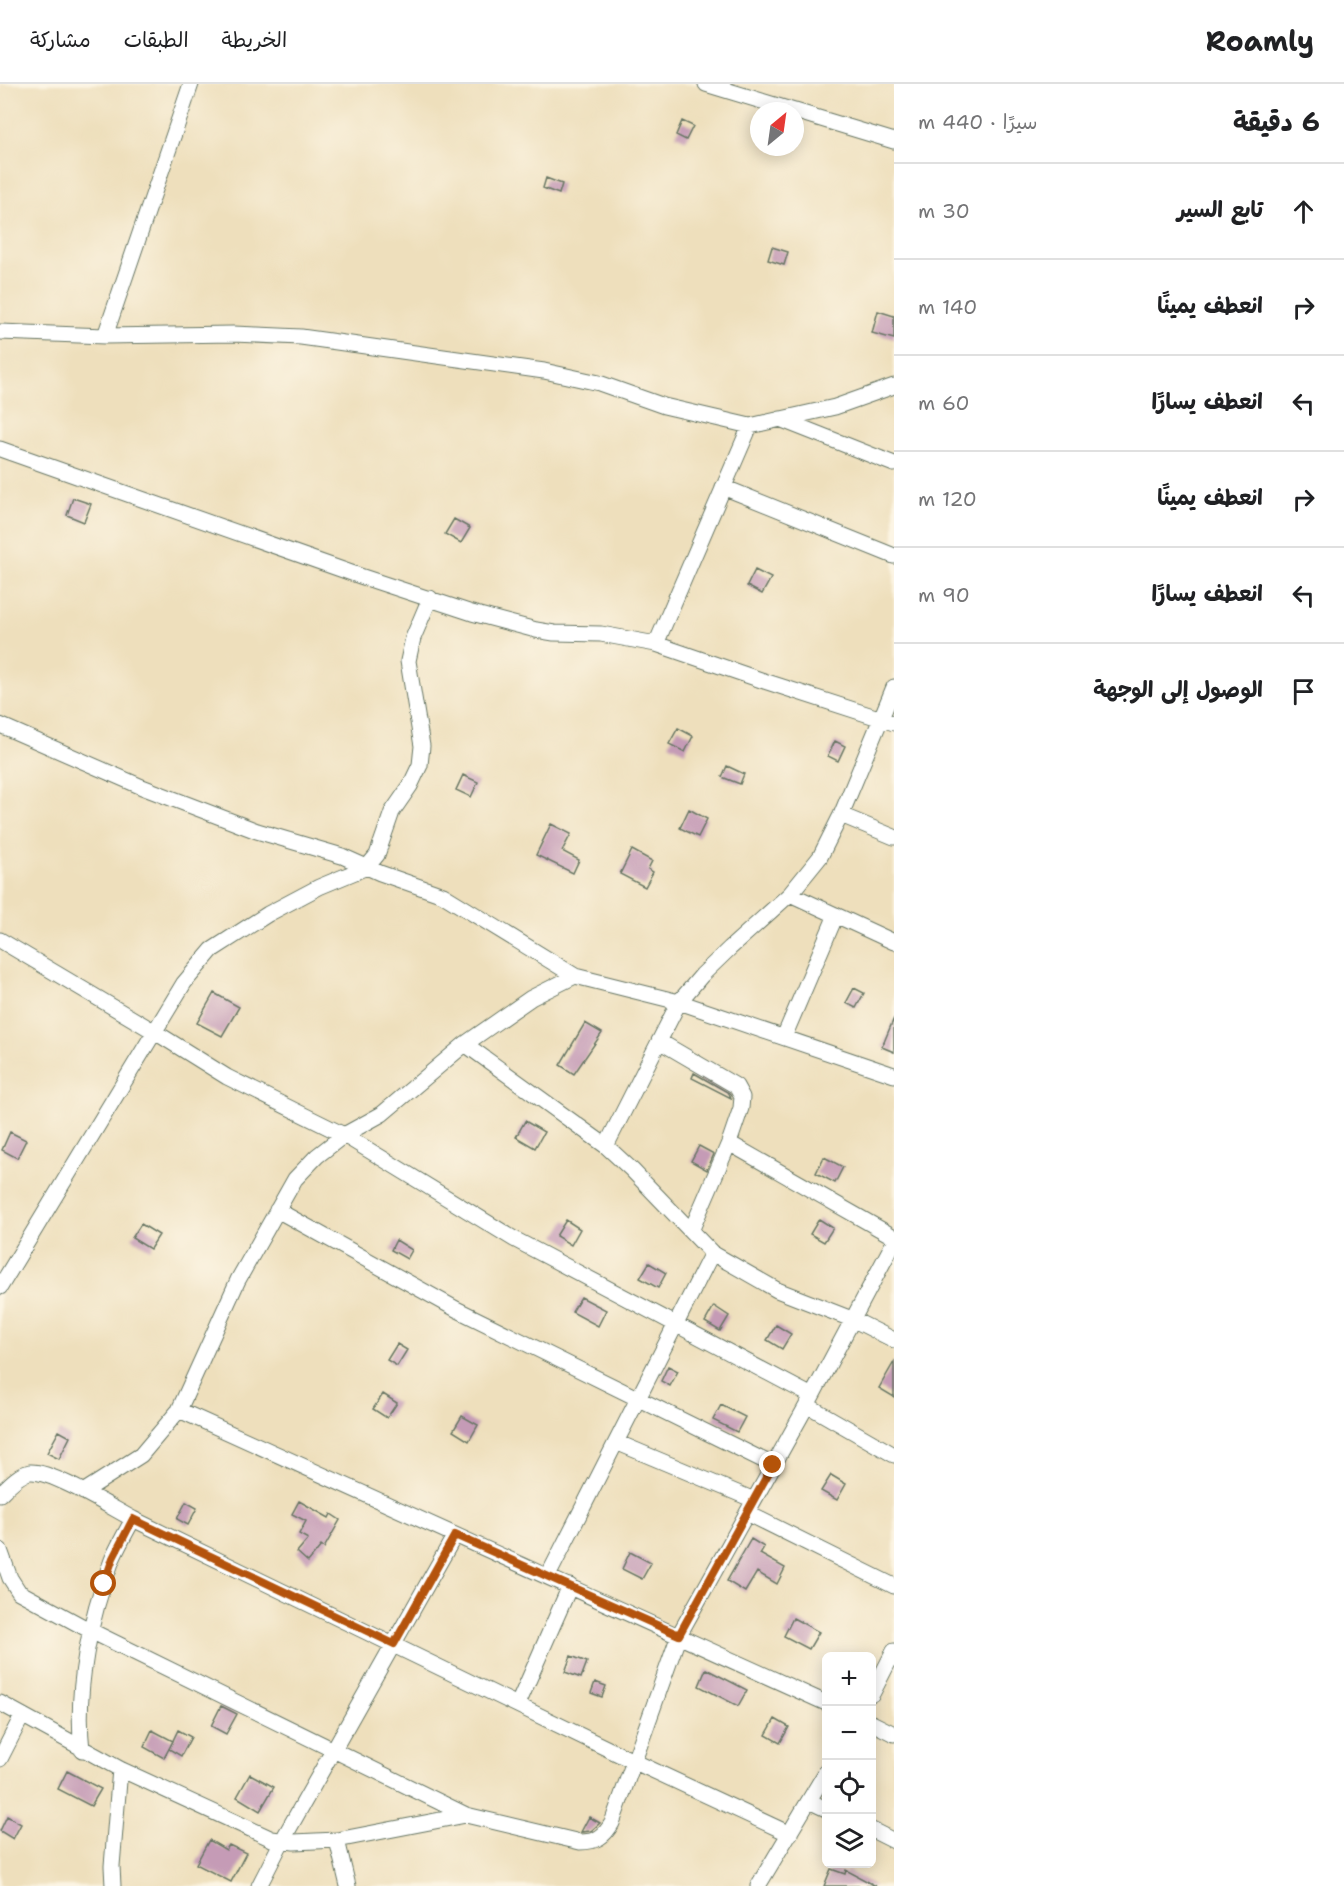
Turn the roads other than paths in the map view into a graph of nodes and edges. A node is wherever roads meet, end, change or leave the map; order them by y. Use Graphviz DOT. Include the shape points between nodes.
graph roads {
  1 [pos="191,84"];
  2 [pos="706,84"];
  3 [pos="765,102"];
  4 [pos="804,114"];
  5 [pos="894,141"];
  6 [pos="0,332"];
  7 [pos="105,336"];
  8 [pos="894,386"];
  9 [pos="780,419"];
  10 [pos="750,426"];
  11 [pos="0,449"];
  12 [pos="894,464"];
  13 [pos="723,487"];
  14 [pos="894,556"];
  15 [pos="430,598"];
  16 [pos="656,644"];
  17 [pos="894,687"];
  18 [pos="888,720"];
  19 [pos="0,725"];
  20 [pos="841,815"];
  21 [pos="894,837"];
  22 [pos="367,867"];
  23 [pos="790,894"];
  24 [pos="836,915"];
  25 [pos="0,940"];
  26 [pos="894,942"];
  27 [pos="574,976"];
  28 [pos="679,1002"];
  29 [pos="155,1032"];
  30 [pos="784,1037"];
  31 [pos="659,1041"];
  32 [pos="465,1044"];
  33 [pos="894,1075"];
  34 [pos="344,1135"];
  35 [pos="729,1143"];
  36 [pos="606,1146"];
  37 [pos="277,1210"];
  38 [pos="691,1231"];
  39 [pos="894,1237"];
  40 [pos="894,1242"];
  41 [pos="712,1253"];
  42 [pos="0,1287"];
  43 [pos="854,1320"];
  44 [pos="676,1324"];
  45 [pos="894,1340"];
  46 [pos="639,1397"];
  47 [pos="810,1400"];
  48 [pos="179,1410"];
  49 [pos="616,1442"];
  50 [pos="894,1455"];
  51 [pos="773,1465"];
  52 [pos="2,1489"];
  53 [pos="83,1492"];
  54 [pos="751,1506"];
  55 [pos="133,1519"];
  56 [pos="455,1535"];
  57 [pos="0,1550"];
  58 [pos="548,1576"];
  59 [pos="894,1585"];
  60 [pos="570,1586"];
  61 [pos="91,1631"];
  62 [pos="679,1635"];
  63 [pos="394,1644"];
  64 [pos="894,1651"];
  65 [pos="876,1686"];
  66 [pos="822,1701"];
  67 [pos="0,1703"];
  68 [pos="518,1704"];
  69 [pos="22,1716"];
  70 [pos="876,1725"];
  71 [pos="894,1734"];
  72 [pos="82,1750"];
  73 [pos="333,1751"];
  74 [pos="0,1759"];
  75 [pos="633,1761"];
  76 [pos="120,1769"];
  77 [pos="822,1779"];
  78 [pos="809,1801"];
  79 [pos="822,1807"];
  80 [pos="466,1815"];
  81 [pos="876,1832"];
  82 [pos="790,1833"];
  83 [pos="337,1840"];
  84 [pos="894,1840"];
  85 [pos="282,1841"];
  86 [pos="113,1886"];
  87 [pos="259,1886"];
  88 [pos="348,1886"];
  89 [pos="758,1886"];
  1 -- 7 [label="street"];
  2 -- 3 [label="street"];
  4 -- 5 [label="street"];
  6 -- 7 [label="street"];
  7 -- 10 [label="street" via="301,337 453,358 588,381 664,406"];
  8 -- 9 [label="street" via="835,407"];
  9 -- 10 [label="street"];
  9 -- 12 [label="street"];
  10 -- 13 [label="street"];
  11 -- 15 [label="street"];
  13 -- 14 [label="street"];
  13 -- 16 [label="street"];
  15 -- 16 [label="street" via="536,630 602,634"];
  15 -- 22 [label="street" via="408,661 422,746 420,765 392,812 377,855"];
  16 -- 18 [label="street"];
  17 -- 18 [label="street"];
  18 -- 20 [label="street"];
  19 -- 22 [label="street" via="163,795"];
  20 -- 21 [label="street"];
  20 -- 23 [label="street" via="820,857"];
  22 -- 27 [label="street" via="443,895"];
  22 -- 29 [label="street" via="268,914 212,950 184,983"];
  23 -- 24 [label="street"];
  23 -- 28 [label="street" via="702,975"];
  24 -- 26 [label="street"];
  24 -- 30 [label="street"];
  25 -- 29 [label="street"];
  27 -- 28 [label="street"];
  27 -- 32 [label="street" via="531,998"];
  28 -- 30 [label="street"];
  28 -- 31 [label="street"];
  29 -- 34 [label="street" via="227,1077"];
  29 -- 42 [label="street"];
  30 -- 33 [label="street"];
  31 -- 35 [label="street" via="736,1086 742,1097 741,1108"];
  31 -- 36 [label="street"];
  32 -- 34 [label="street" via="382,1114"];
  32 -- 36 [label="street"];
  34 -- 37 [label="street" via="295,1179"];
  34 -- 44 [label="street" via="514,1239"];
  35 -- 38 [label="street"];
  35 -- 39 [label="street"];
  36 -- 38 [label="street"];
  37 -- 46 [label="street" via="456,1309"];
  37 -- 48 [label="street" via="238,1280"];
  38 -- 41 [label="street"];
  40 -- 43 [label="street"];
  41 -- 43 [label="street" via="777,1290"];
  41 -- 44 [label="street"];
  43 -- 45 [label="street"];
  43 -- 47 [label="street"];
  44 -- 46 [label="street"];
  44 -- 47 [label="street"];
  46 -- 49 [label="street"];
  46 -- 51 [label="street"];
  47 -- 50 [label="street"];
  47 -- 51 [label="street"];
  48 -- 53 [label="street" via="141,1455"];
  48 -- 56 [label="street"];
  49 -- 54 [label="street"];
  49 -- 58 [label="street"];
  51 -- 54 [label="street"];
  52 -- 53 [label="street" via="22,1474 32,1472"];
  53 -- 55 [label="street"];
  54 -- 59 [label="street"];
  54 -- 62 [label="street"];
  55 -- 61 [label="street" via="113,1558"];
  55 -- 63 [label="street"];
  56 -- 58 [label="street"];
  56 -- 63 [label="street"];
  57 -- 61 [label="street" via="10,1578 20,1592"];
  58 -- 60 [label="street"];
  60 -- 62 [label="street"];
  60 -- 68 [label="street"];
  61 -- 72 [label="street" via="80,1705"];
  61 -- 73 [label="street"];
  62 -- 66 [label="street"];
  62 -- 75 [label="street"];
  63 -- 68 [label="street"];
  63 -- 73 [label="street"];
  64 -- 65 [label="street"];
  67 -- 69 [label="street"];
  68 -- 75 [label="street"];
  69 -- 72 [label="street"];
  69 -- 74 [label="street"];
  70 -- 71 [label="street"];
  72 -- 76 [label="street"];
  73 -- 80 [label="street"];
  73 -- 85 [label="street"];
  75 -- 80 [label="street" via="612,1823 606,1833 591,1842"];
  75 -- 82 [label="street"];
  76 -- 85 [label="street" via="263,1836"];
  76 -- 86 [label="street"];
  77 -- 78 [label="street"];
  78 -- 79 [label="street"];
  78 -- 82 [label="street"];
  80 -- 83 [label="street"];
  81 -- 84 [label="street"];
  82 -- 89 [label="street"];
  83 -- 85 [label="street"];
  83 -- 88 [label="street"];
  85 -- 87 [label="street"];
}
